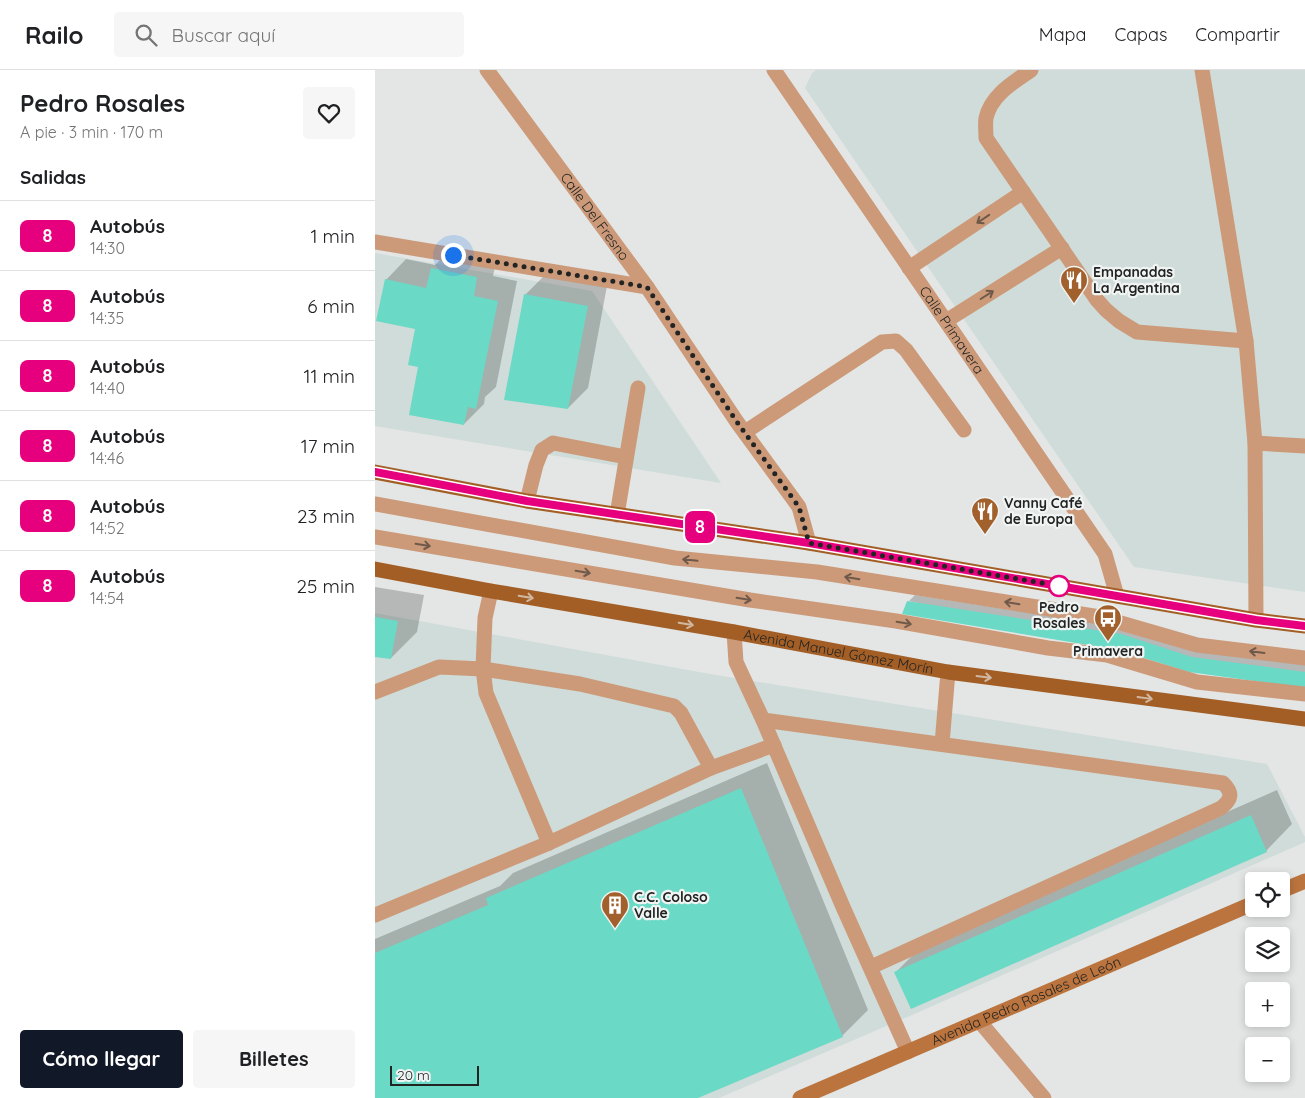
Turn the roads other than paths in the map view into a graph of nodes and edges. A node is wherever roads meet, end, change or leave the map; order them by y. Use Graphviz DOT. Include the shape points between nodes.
graph roads {
  1 [pos="487,70"];
  2 [pos="774,70"];
  3 [pos="1031,70"];
  4 [pos="1202,70"];
  5 [pos="1023,192"];
  6 [pos="375,242"];
  7 [pos="1061,248"];
  8 [pos="909,268"];
  9 [pos="647,287"];
  10 [pos="946,321"];
  11 [pos="1246,341"];
  12 [pos="638,388"];
  13 [pos="964,430"];
  14 [pos="745,432"];
  15 [pos="1255,443"];
  16 [pos="1305,446"];
  17 [pos="626,457"];
  18 [pos="375,472"];
  19 [pos="527,501"];
  20 [pos="375,504"];
  21 [pos="617,515"];
  22 [pos="375,537"];
  23 [pos="809,543"];
  24 [pos="375,569"];
  25 [pos="491,591"];
  26 [pos="1117,596"];
  27 [pos="1256,620"];
  28 [pos="1305,626"];
  29 [pos="734,632"];
  30 [pos="1305,658"];
  31 [pos="483,669"];
  32 [pos="948,672"];
  33 [pos="375,692"];
  34 [pos="1305,694"];
  35 [pos="1305,719"];
  36 [pos="763,720"];
  37 [pos="942,744"];
  38 [pos="774,745"];
  39 [pos="711,768"];
  40 [pos="549,843"];
  41 [pos="1305,881"];
  42 [pos="1290,887"];
  43 [pos="1245,907"];
  44 [pos="375,915"];
  45 [pos="871,967"];
  46 [pos="979,1022"];
  47 [pos="908,1052"];
  48 [pos="800,1098"];
  49 [pos="1044,1098"];
  1 -- 9 [label="street, Calle Del Fresno"];
  2 -- 8 [label="street, Calle Primavera"];
  3 -- 5 [label="street" via="995,98 987,117 986,138"];
  4 -- 11 [label="street"];
  5 -- 7 [label="street"];
  5 -- 8 [label="street, one-way"];
  6 -- 9 [label="street"];
  10 -- 7 [label="street, one-way"];
  7 -- 11 [label="street" via="1106,310 1137,332"];
  8 -- 10 [label="street, Calle Primavera"];
  9 -- 14 [label="street, Calle Del Fresno"];
  10 -- 26 [label="street, Calle Primavera" via="1105,554"];
  11 -- 15 [label="street"];
  12 -- 17 [label="street"];
  13 -- 14 [label="street" via="896,341 882,342"];
  14 -- 23 [label="street, Calle Del Fresno" via="799,507"];
  15 -- 16 [label="street"];
  15 -- 27 [label="street"];
  17 -- 19 [label="street" via="553,443 542,450"];
  17 -- 21 [label="street"];
  18 -- 19 [label="main road"];
  19 -- 21 [label="main road"];
  30 -- 20 [label="street, one-way" via="1197,646 1100,617 817,572 675,558"];
  21 -- 23 [label="main road"];
  22 -- 34 [label="street, one-way" via="750,600 1107,655 1197,682"];
  23 -- 26 [label="main road"];
  24 -- 25 [label="main road, Avenida Manuel Gómez Morín"];
  25 -- 29 [label="main road, Avenida Manuel Gómez Morín, one-way"];
  25 -- 31 [label="street" via="485,618"];
  26 -- 27 [label="main road"];
  27 -- 28 [label="main road"];
  29 -- 32 [label="main road, Avenida Manuel Gómez Morín"];
  29 -- 36 [label="street" via="736,662"];
  31 -- 33 [label="street" via="439,667"];
  31 -- 39 [label="street" via="580,684 674,706 684,717"];
  31 -- 40 [label="street" via="486,693"];
  32 -- 35 [label="main road, Avenida Manuel Gómez Morín, one-way"];
  32 -- 37 [label="street"];
  36 -- 37 [label="street"];
  36 -- 38 [label="street"];
  37 -- 45 [label="street" via="1223,783 1230,796 1221,808"];
  38 -- 39 [label="street"];
  38 -- 45 [label="street"];
  39 -- 40 [label="street"];
  40 -- 44 [label="street"];
  41 -- 42 [label="main road"];
  43 -- 46 [label="main road, Avenida Pedro Rosales de León"];
  45 -- 47 [label="street"];
  46 -- 47 [label="main road, Avenida Pedro Rosales de León"];
  46 -- 49 [label="street"];
  47 -- 48 [label="main road, Avenida Pedro Rosales de León"];
}
